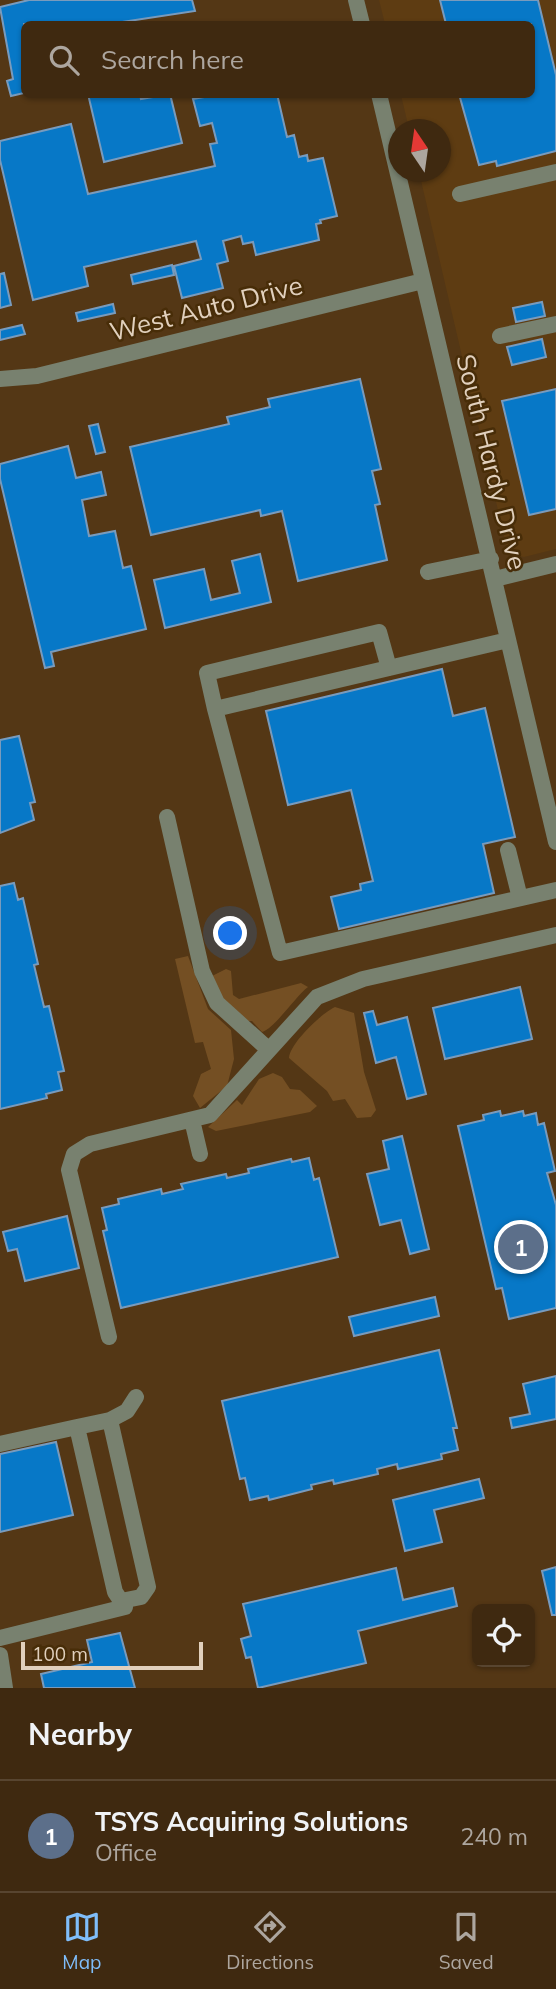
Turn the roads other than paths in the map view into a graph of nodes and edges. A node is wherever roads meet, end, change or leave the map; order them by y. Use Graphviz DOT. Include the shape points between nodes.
graph roads {
  1 [pos="356,0"];
  2 [pos="361,21"];
  3 [pos="380,98"];
  4 [pos="556,172"];
  5 [pos="460,194"];
  6 [pos="423,281"];
  7 [pos="556,324"];
  8 [pos="500,336"];
  9 [pos="0,379"];
  10 [pos="491,559"];
  11 [pos="556,564"];
  12 [pos="428,572"];
  13 [pos="495,579"];
  14 [pos="508,640"];
  15 [pos="389,668"];
  16 [pos="215,709"];
  17 [pos="550,794"];
  18 [pos="167,817"];
  19 [pos="556,842"];
  20 [pos="509,850"];
  21 [pos="556,890"];
  22 [pos="520,898"];
  23 [pos="556,935"];
  24 [pos="268,1049"];
  25 [pos="192,1121"];
  26 [pos="200,1154"];
  27 [pos="109,1337"];
  28 [pos="136,1397"];
  29 [pos="110,1419"];
  30 [pos="77,1427"];
  31 [pos="0,1444"];
  32 [pos="125,1606"];
  33 [pos="0,1638"];
  34 [pos="0,1655"];
  35 [pos="5,1688"];
  1 -- 2 [label="street"];
  3 -- 6 [label="street, South Hardy Drive"];
  4 -- 5 [label="street"];
  6 -- 9 [label="street, West Auto Drive" via="37,376"];
  6 -- 10 [label="street, South Hardy Drive"];
  7 -- 8 [label="street"];
  10 -- 12 [label="street"];
  10 -- 13 [label="street, South Hardy Drive"];
  11 -- 13 [label="street"];
  13 -- 14 [label="street, South Hardy Drive"];
  14 -- 15 [label="street"];
  14 -- 17 [label="street, South Hardy Drive"];
  15 -- 16 [label="street"];
  15 -- 16 [label="street" via="379,632 207,673"];
  16 -- 22 [label="street" via="280,953"];
  17 -- 19 [label="street, South Hardy Drive"];
  18 -- 24 [label="street" via="202,971 217,1003"];
  20 -- 22 [label="street"];
  21 -- 22 [label="street"];
  23 -- 24 [label="street" via="363,979 317,997"];
  24 -- 25 [label="street" via="210,1115"];
  25 -- 26 [label="street"];
  25 -- 27 [label="street" via="90,1144 74,1154 69,1170"];
  28 -- 29 [label="street" via="127,1411"];
  29 -- 30 [label="street"];
  29 -- 30 [label="street" via="148,1587 141,1597 121,1601 115,1592"];
  30 -- 31 [label="street"];
  32 -- 33 [label="street"];
  34 -- 35 [label="street"];
}
